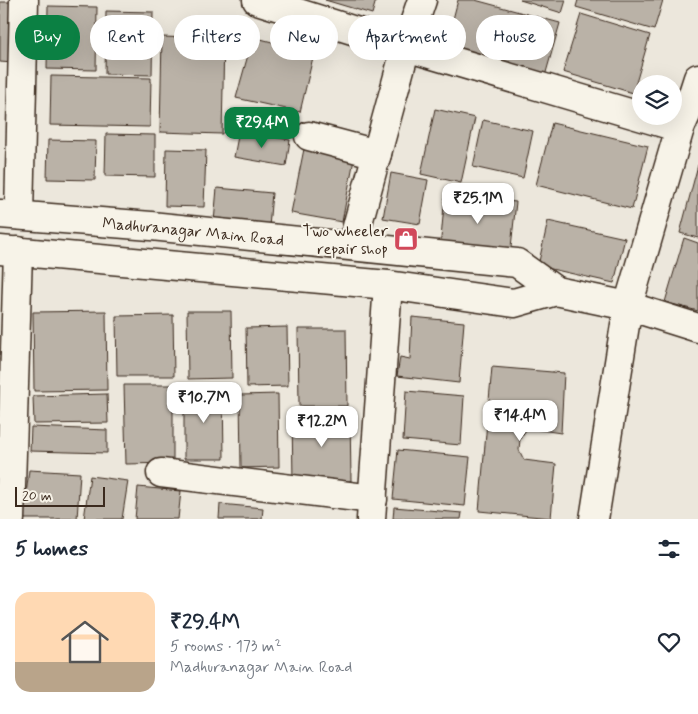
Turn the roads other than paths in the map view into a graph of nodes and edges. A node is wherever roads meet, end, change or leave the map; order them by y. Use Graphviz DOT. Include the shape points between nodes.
graph roads {
  1 [pos="24,0"];
  2 [pos="257,0"];
  3 [pos="422,0"];
  4 [pos="417,15"];
  5 [pos="348,29"];
  6 [pos="402,60"];
  7 [pos="456,60"];
  8 [pos="698,78"];
  9 [pos="688,121"];
  10 [pos="309,136"];
  11 [pos="377,154"];
  12 [pos="10,214"];
  13 [pos="352,246"];
  14 [pos="9,251"];
  15 [pos="388,285"];
  16 [pos="556,291"];
  17 [pos="628,306"];
  18 [pos="698,328"];
  19 [pos="161,473"];
  20 [pos="372,509"];
  21 [pos="10,519"];
  22 [pos="594,519"];
  1 -- 12 [label="street"];
  2 -- 5 [label="street"];
  3 -- 4 [label="street"];
  6 -- 11 [label="street"];
  7 -- 9 [label="street"];
  8 -- 9 [label="street"];
  9 -- 17 [label="street"];
  10 -- 11 [label="street"];
  11 -- 13 [label="street"];
  12 -- 13 [label="street, Madhuranagar Main Road"];
  13 -- 16 [label="street, Madhuranagar Main Road" via="516,263"];
  14 -- 15 [label="street, Madhuranagar Main Road"];
  14 -- 21 [label="street"];
  15 -- 16 [label="street, Madhuranagar Main Road" via="514,303"];
  15 -- 20 [label="street"];
  16 -- 17 [label="street, Madhuranagar Main Road"];
  17 -- 18 [label="street, Madhuranagar Main Road"];
  17 -- 22 [label="street"];
  19 -- 20 [label="street"];
}
